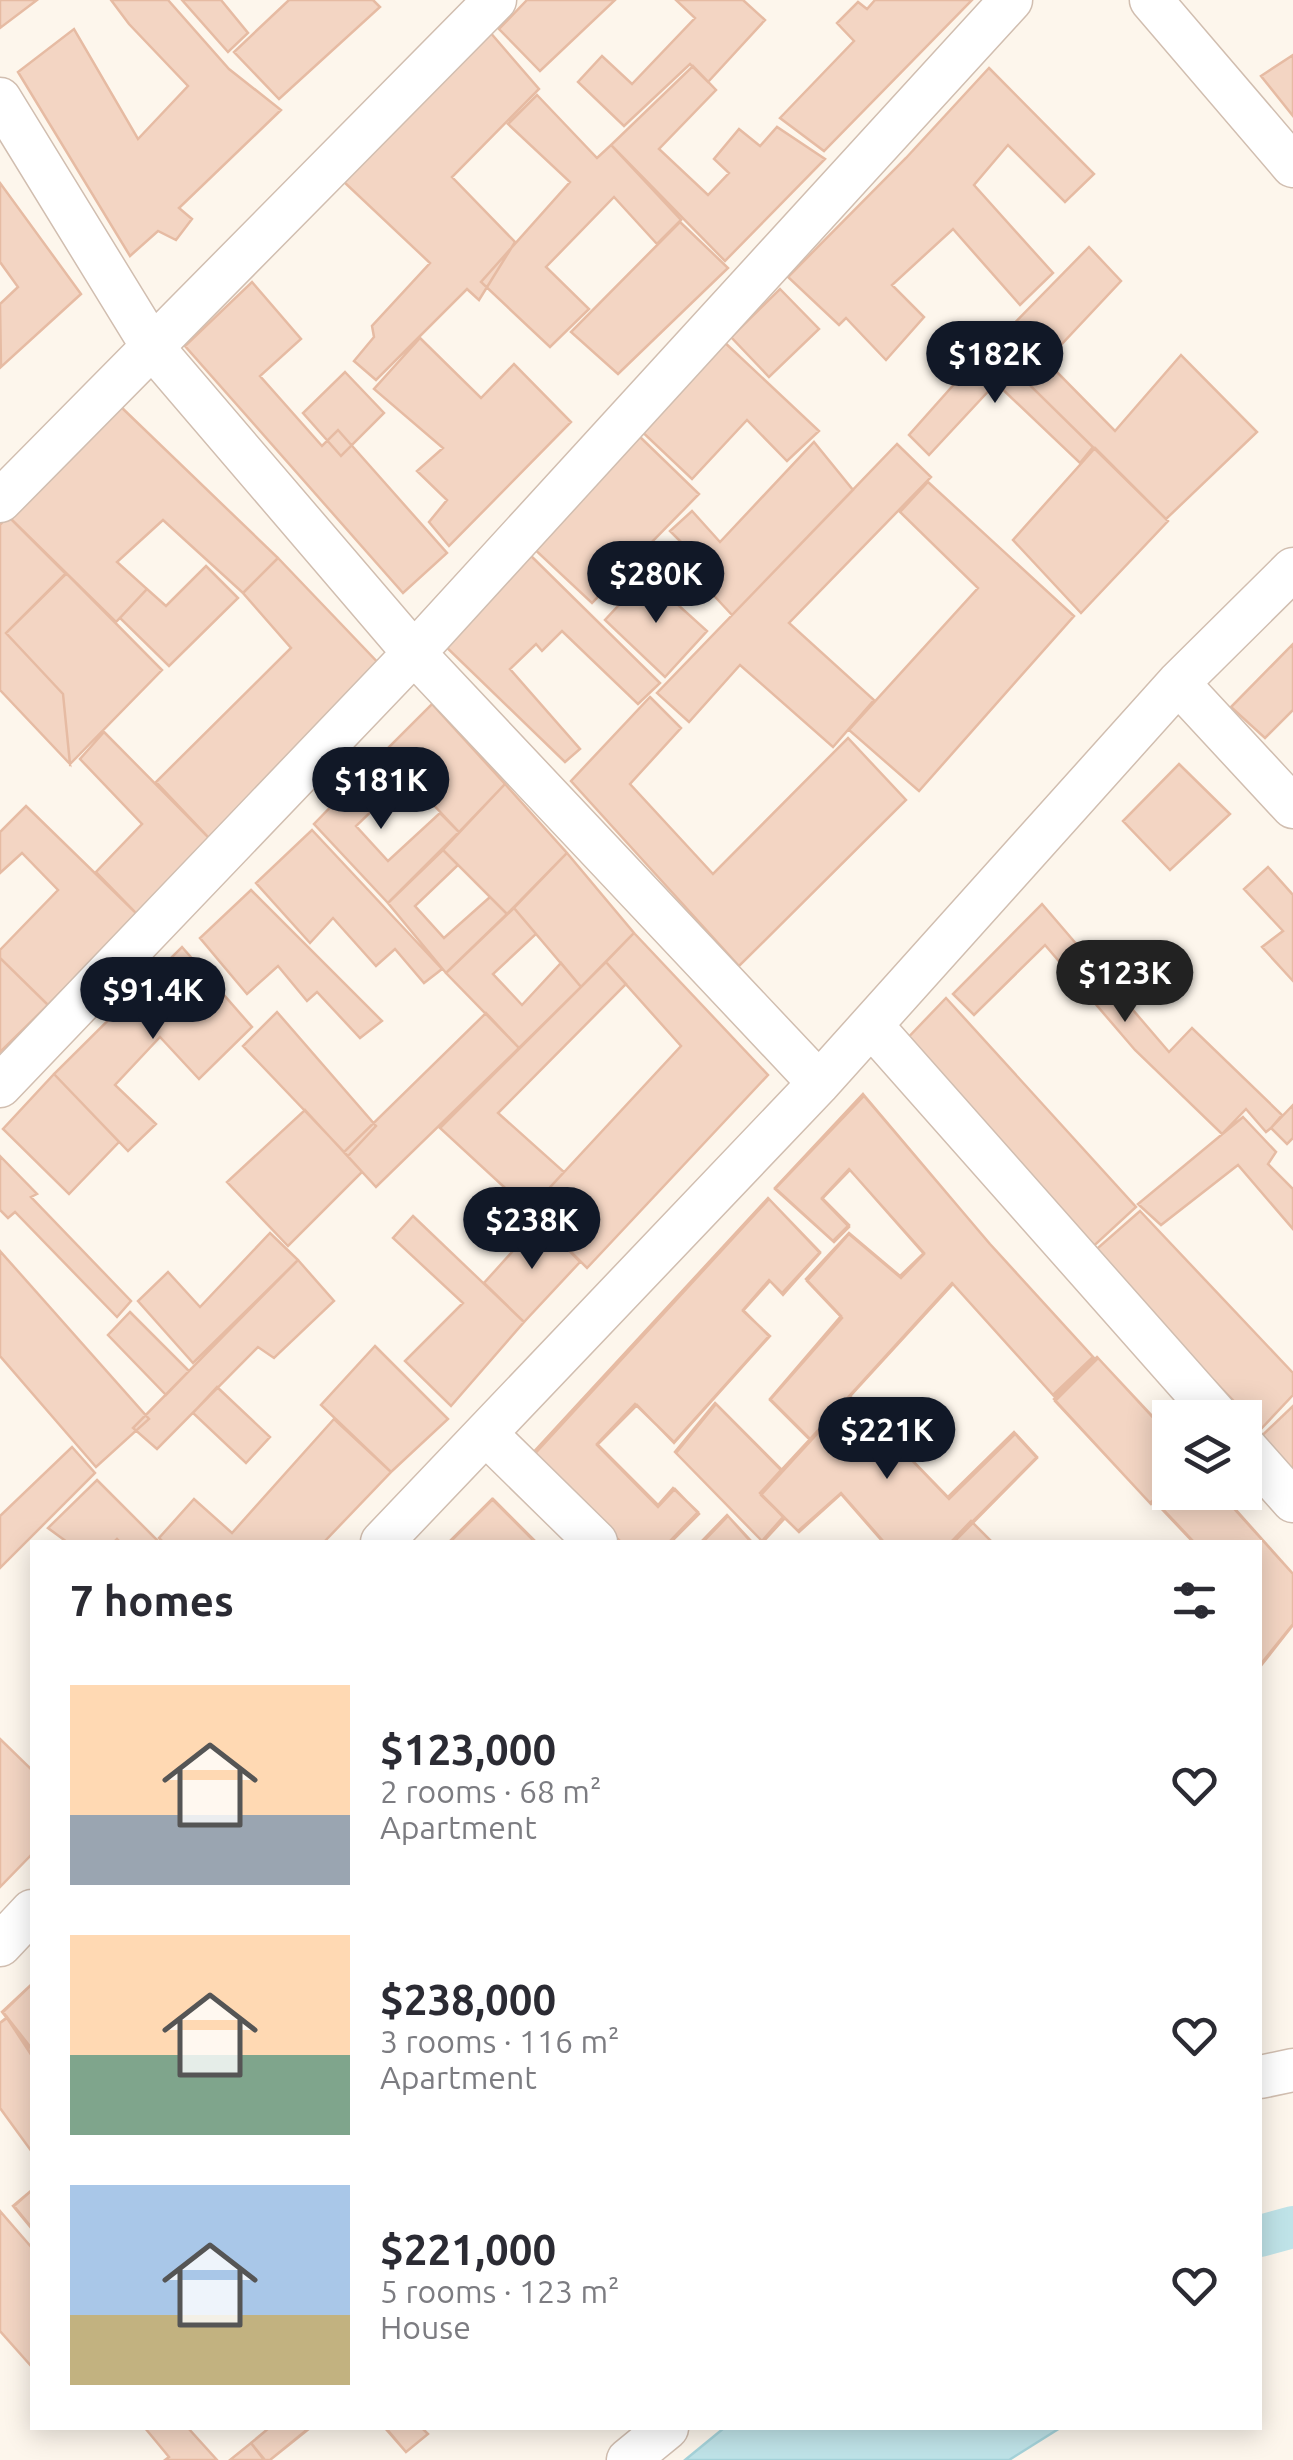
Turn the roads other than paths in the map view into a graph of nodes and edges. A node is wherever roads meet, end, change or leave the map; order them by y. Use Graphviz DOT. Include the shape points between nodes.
graph roads {
  1 [pos="495,0"];
  2 [pos="1011,0"];
  3 [pos="1150,0"];
  4 [pos="0,99"];
  5 [pos="1293,166"];
  6 [pos="153,348"];
  7 [pos="0,501"];
  8 [pos="1293,569"];
  9 [pos="414,653"];
  10 [pos="1178,683"];
  11 [pos="1293,807"];
  12 [pos="871,1025"];
  13 [pos="819,1084"];
  14 [pos="0,1086"];
  15 [pos="1203,1400"];
  16 [pos="486,1434"];
  17 [pos="1262,1466"];
  18 [pos="1293,1501"];
  19 [pos="384,1540"];
  20 [pos="594,1540"];
  21 [pos="30,1912"];
  22 [pos="0,1945"];
  23 [pos="1293,2070"];
  24 [pos="1262,2077"];
  25 [pos="665,2430"];
  26 [pos="628,2460"];
  1 -- 6 [label="street"];
  2 -- 9 [label="street"];
  3 -- 5 [label="street"];
  4 -- 6 [label="street"];
  6 -- 7 [label="street"];
  6 -- 9 [label="street"];
  8 -- 10 [label="street"];
  9 -- 13 [label="street"];
  9 -- 14 [label="street"];
  10 -- 11 [label="street"];
  10 -- 12 [label="street"];
  12 -- 13 [label="street"];
  12 -- 15 [label="street"];
  13 -- 16 [label="street"];
  16 -- 19 [label="street"];
  16 -- 20 [label="street"];
  17 -- 18 [label="street"];
  21 -- 22 [label="street"];
  23 -- 24 [label="street"];
  25 -- 26 [label="street"];
}
